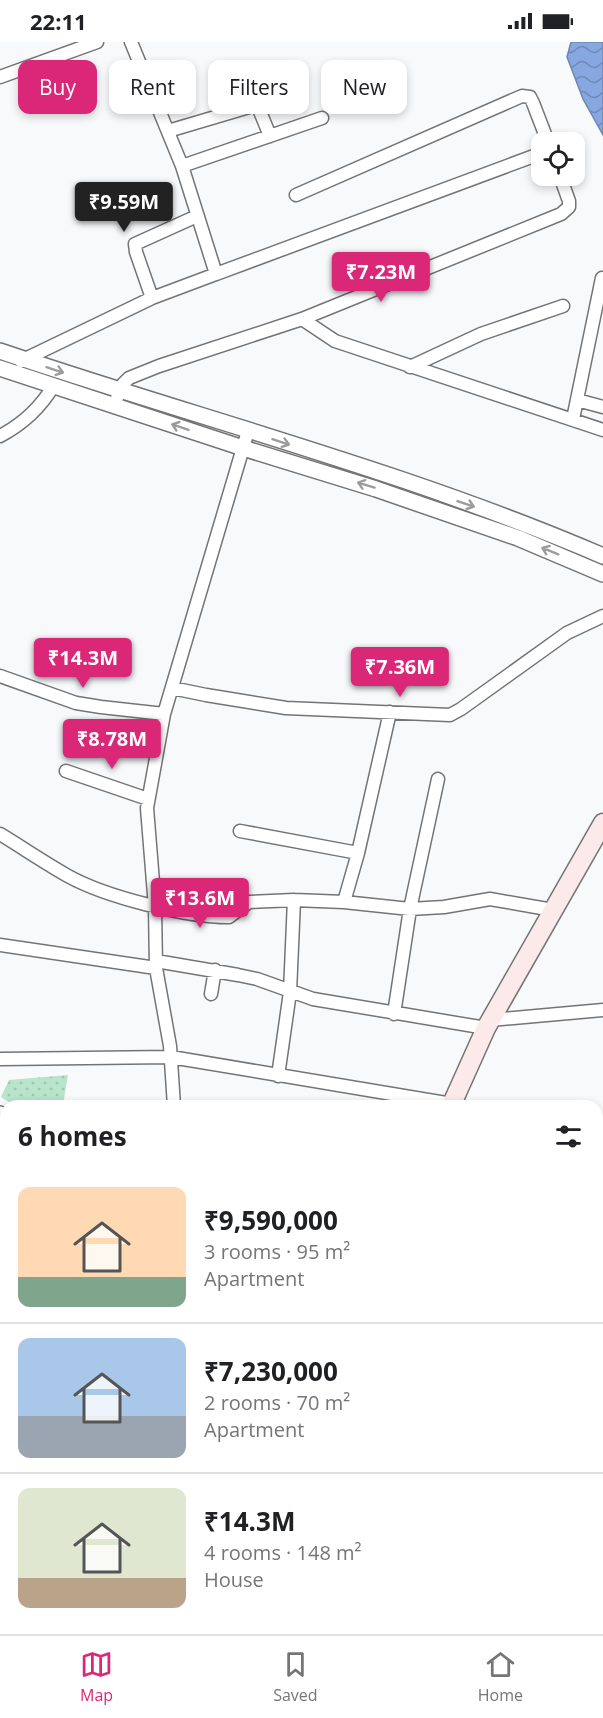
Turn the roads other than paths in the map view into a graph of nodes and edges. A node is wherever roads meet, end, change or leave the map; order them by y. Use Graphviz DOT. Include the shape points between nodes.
graph roads {
  1 [pos="97,42"];
  2 [pos="131,42"];
  3 [pos="0,77"];
  4 [pos="322,118"];
  5 [pos="168,132"];
  6 [pos="544,132"];
  7 [pos="270,136"];
  8 [pos="531,157"];
  9 [pos="182,166"];
  10 [pos="564,186"];
  11 [pos="296,195"];
  12 [pos="197,216"];
  13 [pos="216,274"];
  14 [pos="602,278"];
  15 [pos="152,298"];
  16 [pos="563,306"];
  17 [pos="302,319"];
  18 [pos="8,356"];
  19 [pos="410,367"];
  20 [pos="5,369"];
  21 [pos="54,385"];
  22 [pos="117,398"];
  23 [pos="577,400"];
  24 [pos="603,407"];
  25 [pos="573,419"];
  26 [pos="603,430"];
  27 [pos="248,431"];
  28 [pos="0,436"];
  29 [pos="243,448"];
  30 [pos="603,556"];
  31 [pos="603,574"];
  32 [pos="603,616"];
  33 [pos="0,676"];
  34 [pos="172,688"];
  35 [pos="390,712"];
  36 [pos="164,714"];
  37 [pos="66,771"];
  38 [pos="438,779"];
  39 [pos="148,799"];
  40 [pos="603,823"];
  41 [pos="240,831"];
  42 [pos="0,834"];
  43 [pos="358,853"];
  44 [pos="294,900"];
  45 [pos="344,902"];
  46 [pos="155,907"];
  47 [pos="410,909"];
  48 [pos="553,910"];
  49 [pos="0,945"];
  50 [pos="156,965"];
  51 [pos="215,969"];
  52 [pos="290,992"];
  53 [pos="210,994"];
  54 [pos="603,1010"];
  55 [pos="394,1014"];
  56 [pos="488,1024"];
  57 [pos="171,1057"];
  58 [pos="0,1059"];
  59 [pos="278,1076"];
  60 [pos="174,1100"];
  61 [pos="422,1100"];
  62 [pos="454,1100"];
  1 -- 3 [label="street"];
  2 -- 5 [label="street"];
  4 -- 7 [label="street"];
  5 -- 7 [label="street" via="256,105"];
  5 -- 9 [label="street"];
  6 -- 11 [label="street" via="530,97 522,96"];
  7 -- 9 [label="street"];
  8 -- 13 [label="street"];
  9 -- 12 [label="street"];
  10 -- 17 [label="street" via="570,201 561,214"];
  12 -- 13 [label="street"];
  12 -- 15 [label="street" via="135,244"];
  13 -- 15 [label="street"];
  14 -- 23 [label="street"];
  15 -- 18 [label="street"];
  16 -- 19 [label="street" via="482,334"];
  17 -- 19 [label="street" via="335,341"];
  17 -- 22 [label="street" via="129,378"];
  18 -- 20 [label="street"];
  18 -- 22 [label="street, one-way"];
  19 -- 25 [label="street"];
  20 -- 21 [label="street"];
  21 -- 22 [label="street"];
  21 -- 28 [label="street" via="18,427"];
  22 -- 27 [label="street"];
  29 -- 22 [label="street, one-way"];
  23 -- 24 [label="street"];
  23 -- 25 [label="street"];
  25 -- 26 [label="street"];
  27 -- 29 [label="street"];
  27 -- 30 [label="street, one-way" via="533,527"];
  31 -- 29 [label="street, one-way" via="496,530"];
  29 -- 34 [label="street"];
  32 -- 35 [label="street" via="567,633 454,714"];
  33 -- 36 [label="street" via="76,703"];
  34 -- 35 [label="street" via="286,708"];
  34 -- 36 [label="street"];
  35 -- 43 [label="street"];
  36 -- 39 [label="street"];
  37 -- 39 [label="street"];
  38 -- 47 [label="street"];
  39 -- 46 [label="street"];
  40 -- 48 [label="main road"];
  41 -- 43 [label="street"];
  42 -- 46 [label="street" via="82,883"];
  43 -- 45 [label="street"];
  44 -- 45 [label="street"];
  44 -- 46 [label="street" via="249,902 228,917"];
  44 -- 52 [label="street"];
  45 -- 47 [label="street"];
  46 -- 50 [label="street"];
  47 -- 48 [label="street" via="490,899"];
  47 -- 55 [label="street"];
  48 -- 56 [label="main road"];
  49 -- 50 [label="street"];
  50 -- 51 [label="street"];
  50 -- 57 [label="street"];
  51 -- 52 [label="street"];
  51 -- 53 [label="street"];
  52 -- 55 [label="street"];
  52 -- 59 [label="street"];
  54 -- 56 [label="street"];
  55 -- 56 [label="street"];
  56 -- 62 [label="main road"];
  57 -- 58 [label="street"];
  57 -- 59 [label="street"];
  57 -- 60 [label="street"];
  59 -- 61 [label="street"];
}
